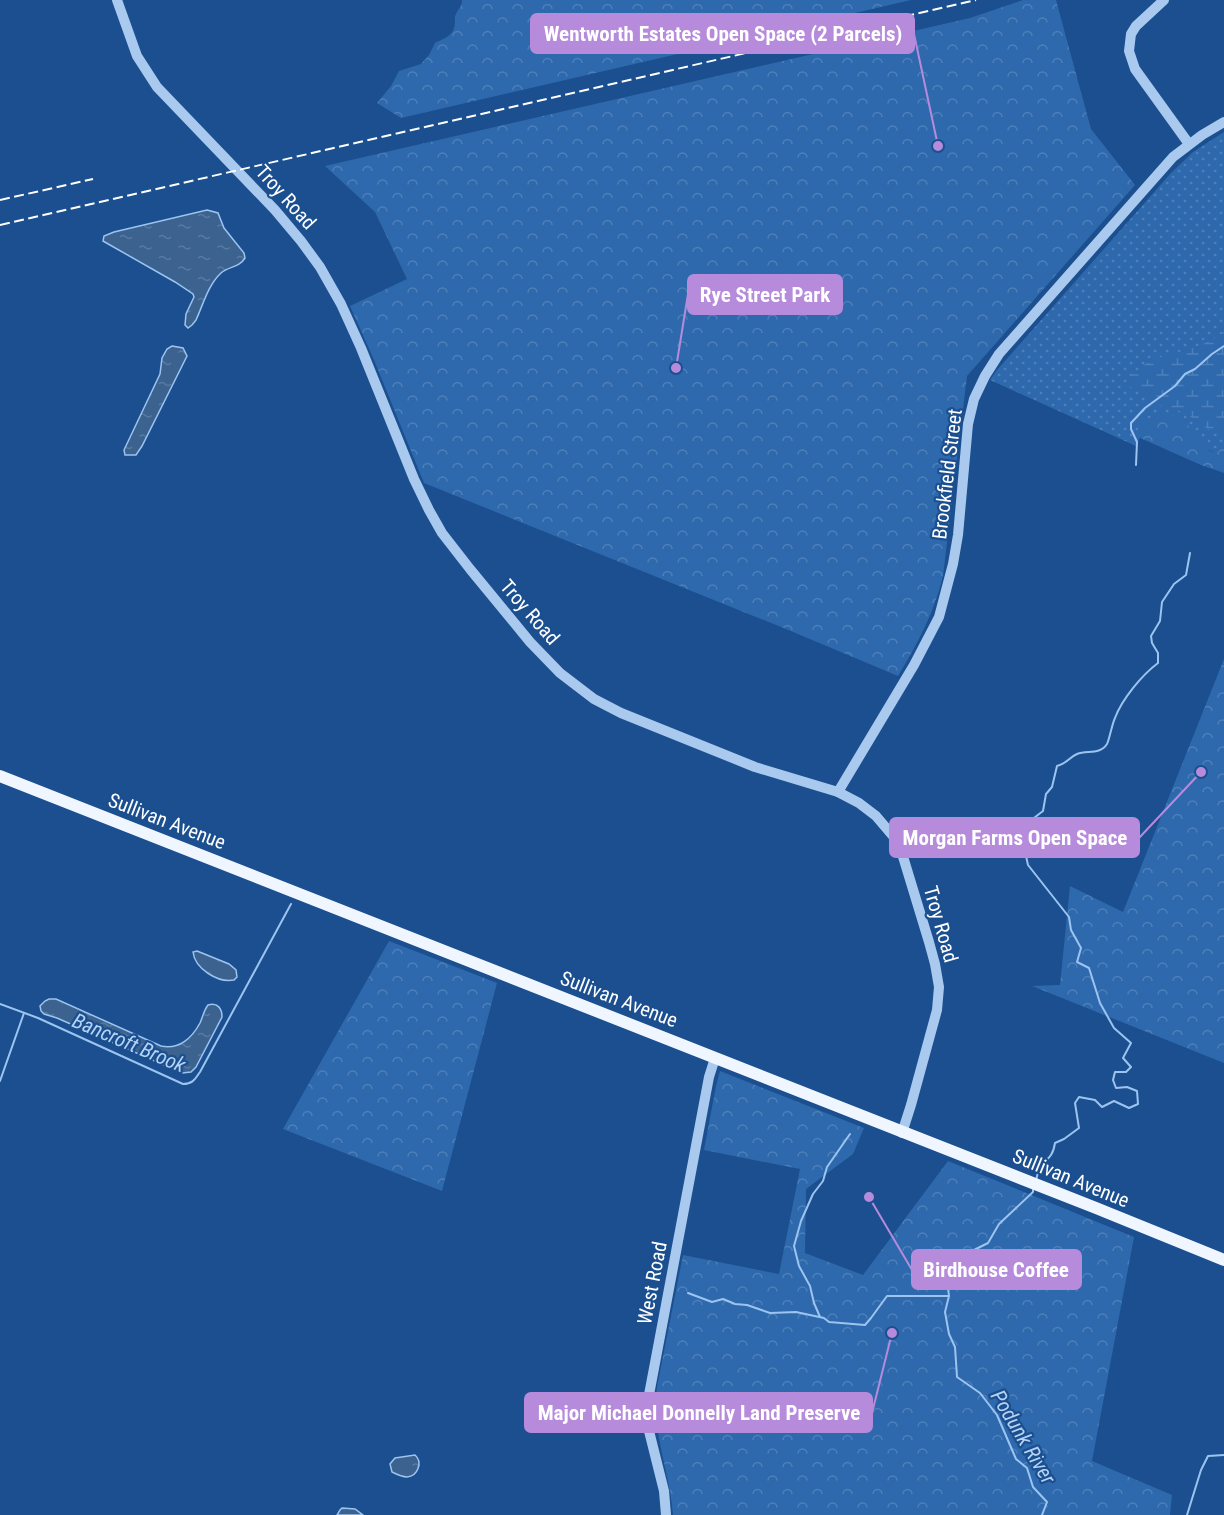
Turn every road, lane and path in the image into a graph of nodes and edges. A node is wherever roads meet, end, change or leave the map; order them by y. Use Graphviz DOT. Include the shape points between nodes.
graph roads {
  1 [pos="117,0"];
  2 [pos="1164,0"];
  3 [pos="1224,122"];
  4 [pos="1189,144"];
  5 [pos="0,776"];
  6 [pos="838,792"];
  7 [pos="716,1058"];
  8 [pos="902,1132"];
  9 [pos="1224,1260"];
  10 [pos="666,1515"];
  1 -- 6 [label="street, Troy Road" via="138,56 157,87 275,210 320,267 362,348 414,478 442,533 530,642 561,674 621,713 755,767"];
  2 -- 4 [label="street" via="1136,26 1129,51 1135,69"];
  3 -- 4 [label="street, Brookfield Street"];
  4 -- 6 [label="street, Brookfield Street" via="999,354 985,376 968,424 958,535 939,617"];
  5 -- 7 [label="main road, Sullivan Avenue"];
  6 -- 8 [label="street, Troy Road" via="876,816 901,850 935,964 937,1010"];
  7 -- 8 [label="main road, Sullivan Avenue"];
  7 -- 10 [label="street, West Road" via="709,1077 648,1400"];
  8 -- 9 [label="main road, Sullivan Avenue"];
}
